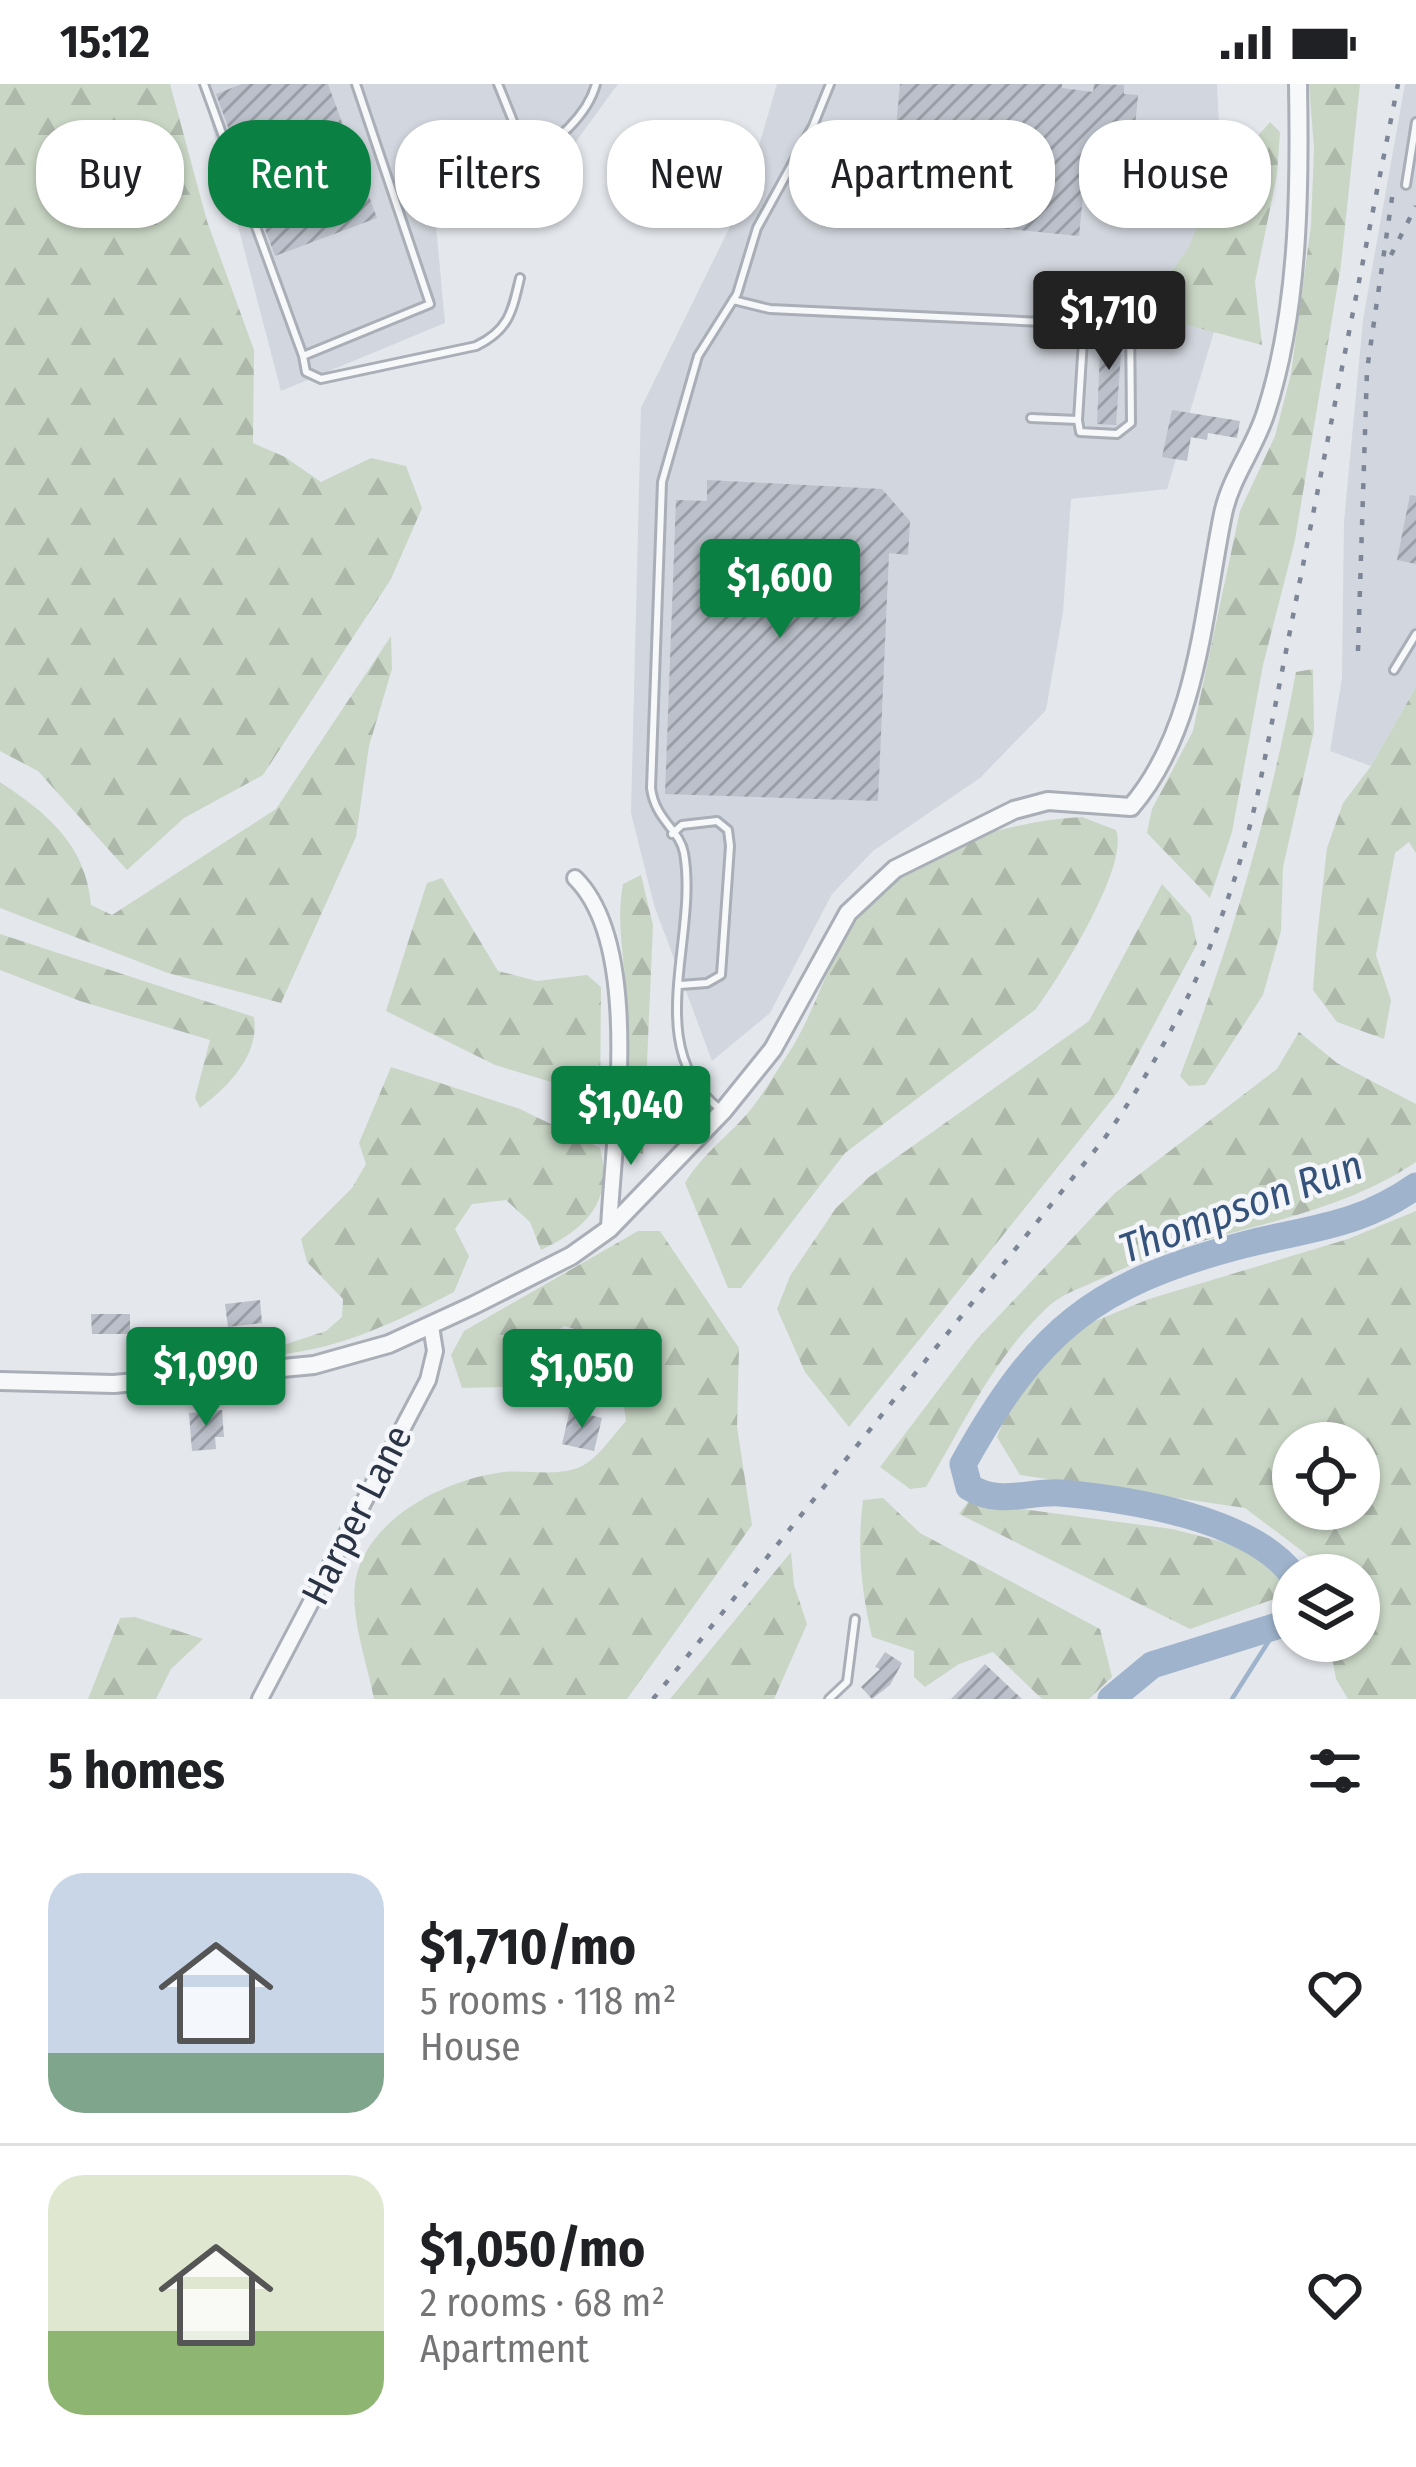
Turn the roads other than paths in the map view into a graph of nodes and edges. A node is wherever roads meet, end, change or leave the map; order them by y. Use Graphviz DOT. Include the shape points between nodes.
graph roads {
  1 [pos="205,84"];
  2 [pos="356,84"];
  3 [pos="498,84"];
  4 [pos="596,84"];
  5 [pos="830,84"];
  6 [pos="1298,84"];
  7 [pos="1416,122"];
  8 [pos="1406,185"];
  9 [pos="520,278"];
  10 [pos="733,300"];
  11 [pos="1084,324"];
  12 [pos="303,356"];
  13 [pos="1031,418"];
  14 [pos="1078,420"];
  15 [pos="1416,634"];
  16 [pos="1394,670"];
  17 [pos="672,834"];
  18 [pos="575,878"];
  19 [pos="680,985"];
  20 [pos="723,1111"];
  21 [pos="609,1229"];
  22 [pos="431,1327"];
  23 [pos="0,1382"];
  24 [pos="854,1619"];
  25 [pos="260,1699"];
  26 [pos="829,1699"];
  1 -- 12 [label="lane"];
  2 -- 12 [label="lane" via="430,304"];
  3 -- 4 [label="lane" via="526,156 548,148"];
  5 -- 10 [label="lane" via="757,228"];
  6 -- 20 [label="street" via="1286,322 1274,382 1228,493 1167,758 1131,808 1048,801 895,868 848,913 772,1049"];
  7 -- 8 [label="lane"];
  9 -- 12 [label="lane" via="511,319 476,346 321,379 306,372"];
  10 -- 11 [label="lane" via="770,309"];
  10 -- 17 [label="lane" via="698,356 660,495 651,788"];
  11 -- 14 [label="lane"];
  11 -- 14 [label="lane" via="1094,313 1132,322 1131,423 1117,434 1080,432"];
  13 -- 14 [label="lane"];
  15 -- 16 [label="lane"];
  17 -- 19 [label="lane" via="684,851"];
  17 -- 19 [label="lane" via="717,820 730,846 721,975"];
  18 -- 21 [label="street" via="602,914 616,994"];
  19 -- 20 [label="lane" via="682,1065"];
  20 -- 21 [label="street"];
  21 -- 22 [label="street"];
  22 -- 23 [label="street" via="351,1356 263,1372 114,1384"];
  22 -- 25 [label="street, Harper Lane" via="428,1381"];
  24 -- 26 [label="lane" via="847,1682"];
}
